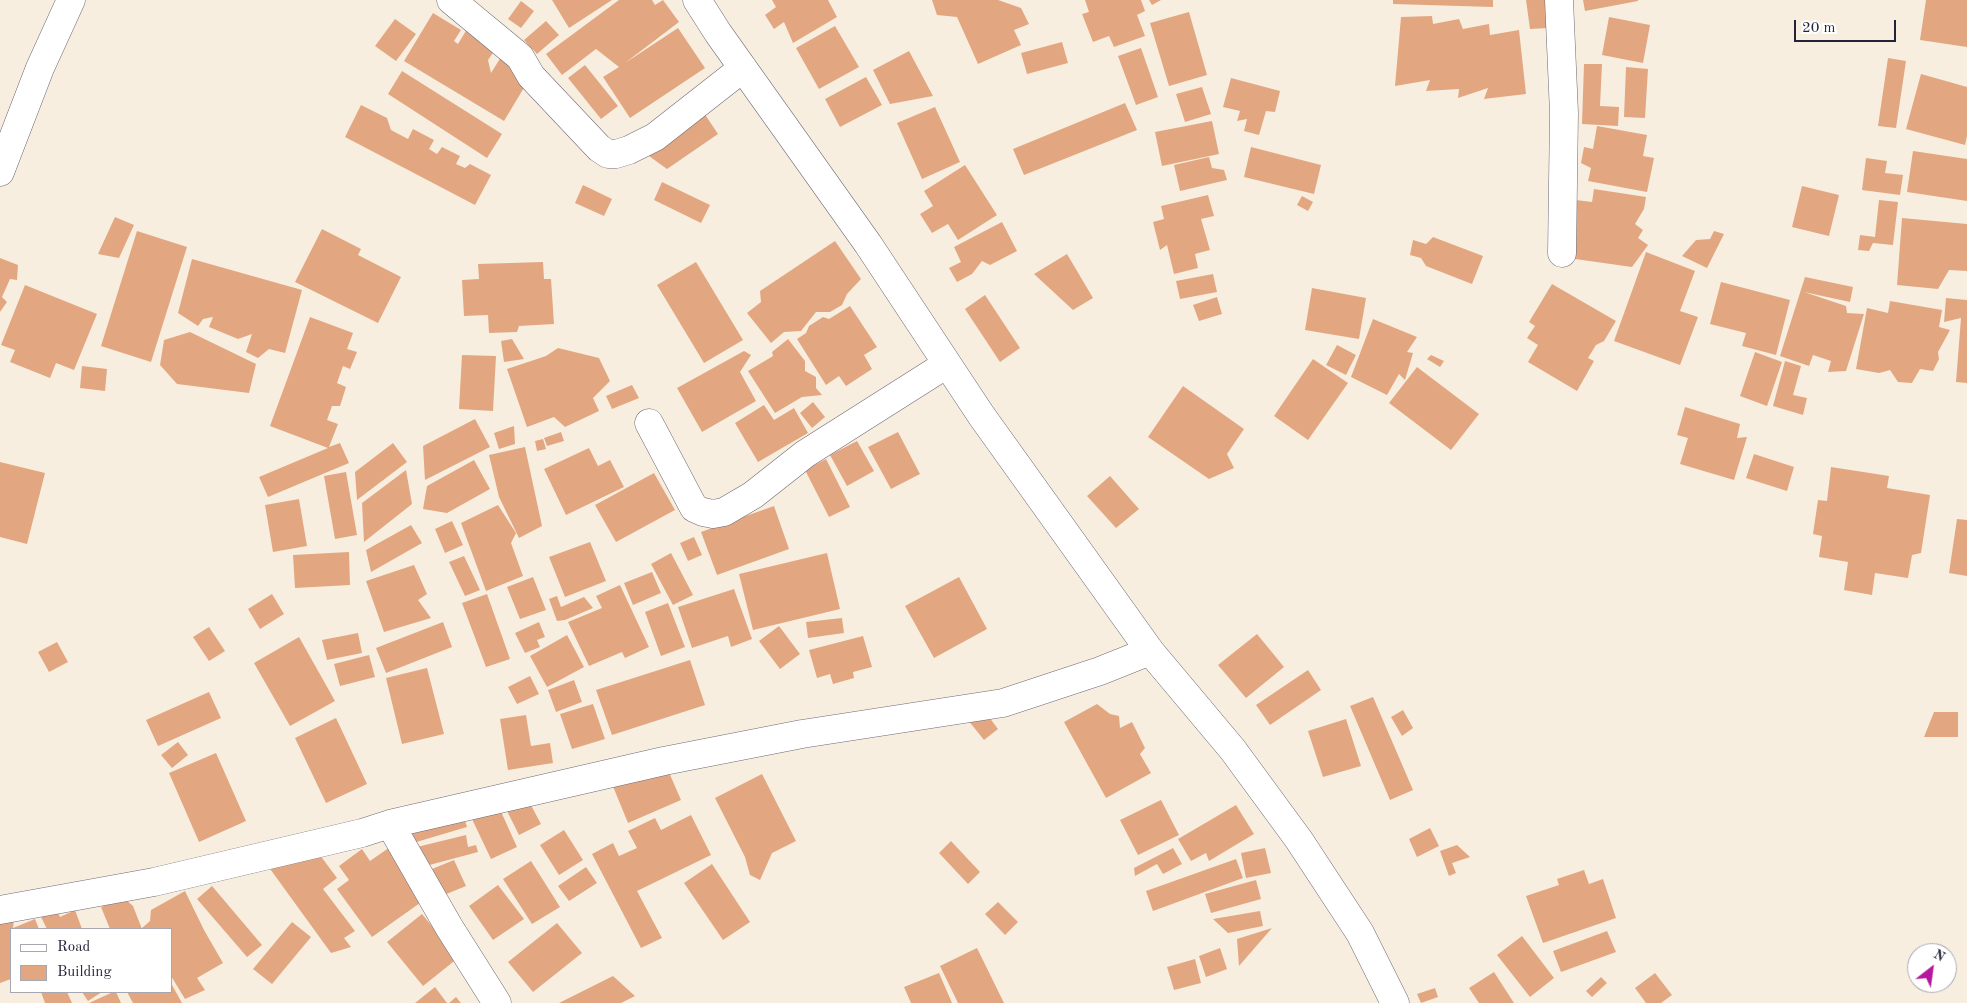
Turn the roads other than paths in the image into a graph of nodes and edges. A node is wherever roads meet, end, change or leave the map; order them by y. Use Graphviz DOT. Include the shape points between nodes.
graph roads {
  1 [pos="71,0"];
  2 [pos="451,0"];
  3 [pos="697,0"];
  4 [pos="1559,0"];
  5 [pos="743,68"];
  6 [pos="0,172"];
  7 [pos="1562,253"];
  8 [pos="948,364"];
  9 [pos="649,423"];
  10 [pos="1150,651"];
  11 [pos="390,824"];
  12 [pos="0,910"];
  13 [pos="497,1003"];
  14 [pos="1395,1003"];
  1 -- 6 [label="street" via="40,68"];
  2 -- 5 [label="street" via="520,57 531,76 608,154 630,150 655,137"];
  3 -- 5 [label="street"];
  4 -- 7 [label="street" via="1564,113"];
  5 -- 8 [label="street" via="868,244"];
  8 -- 9 [label="street" via="805,454 724,512 708,513 694,508"];
  8 -- 10 [label="street"];
  10 -- 11 [label="street" via="1003,703 756,743"];
  10 -- 14 [label="street" via="1234,750 1299,840 1360,933"];
  11 -- 12 [label="street" via="154,882"];
  11 -- 13 [label="street"];
}
